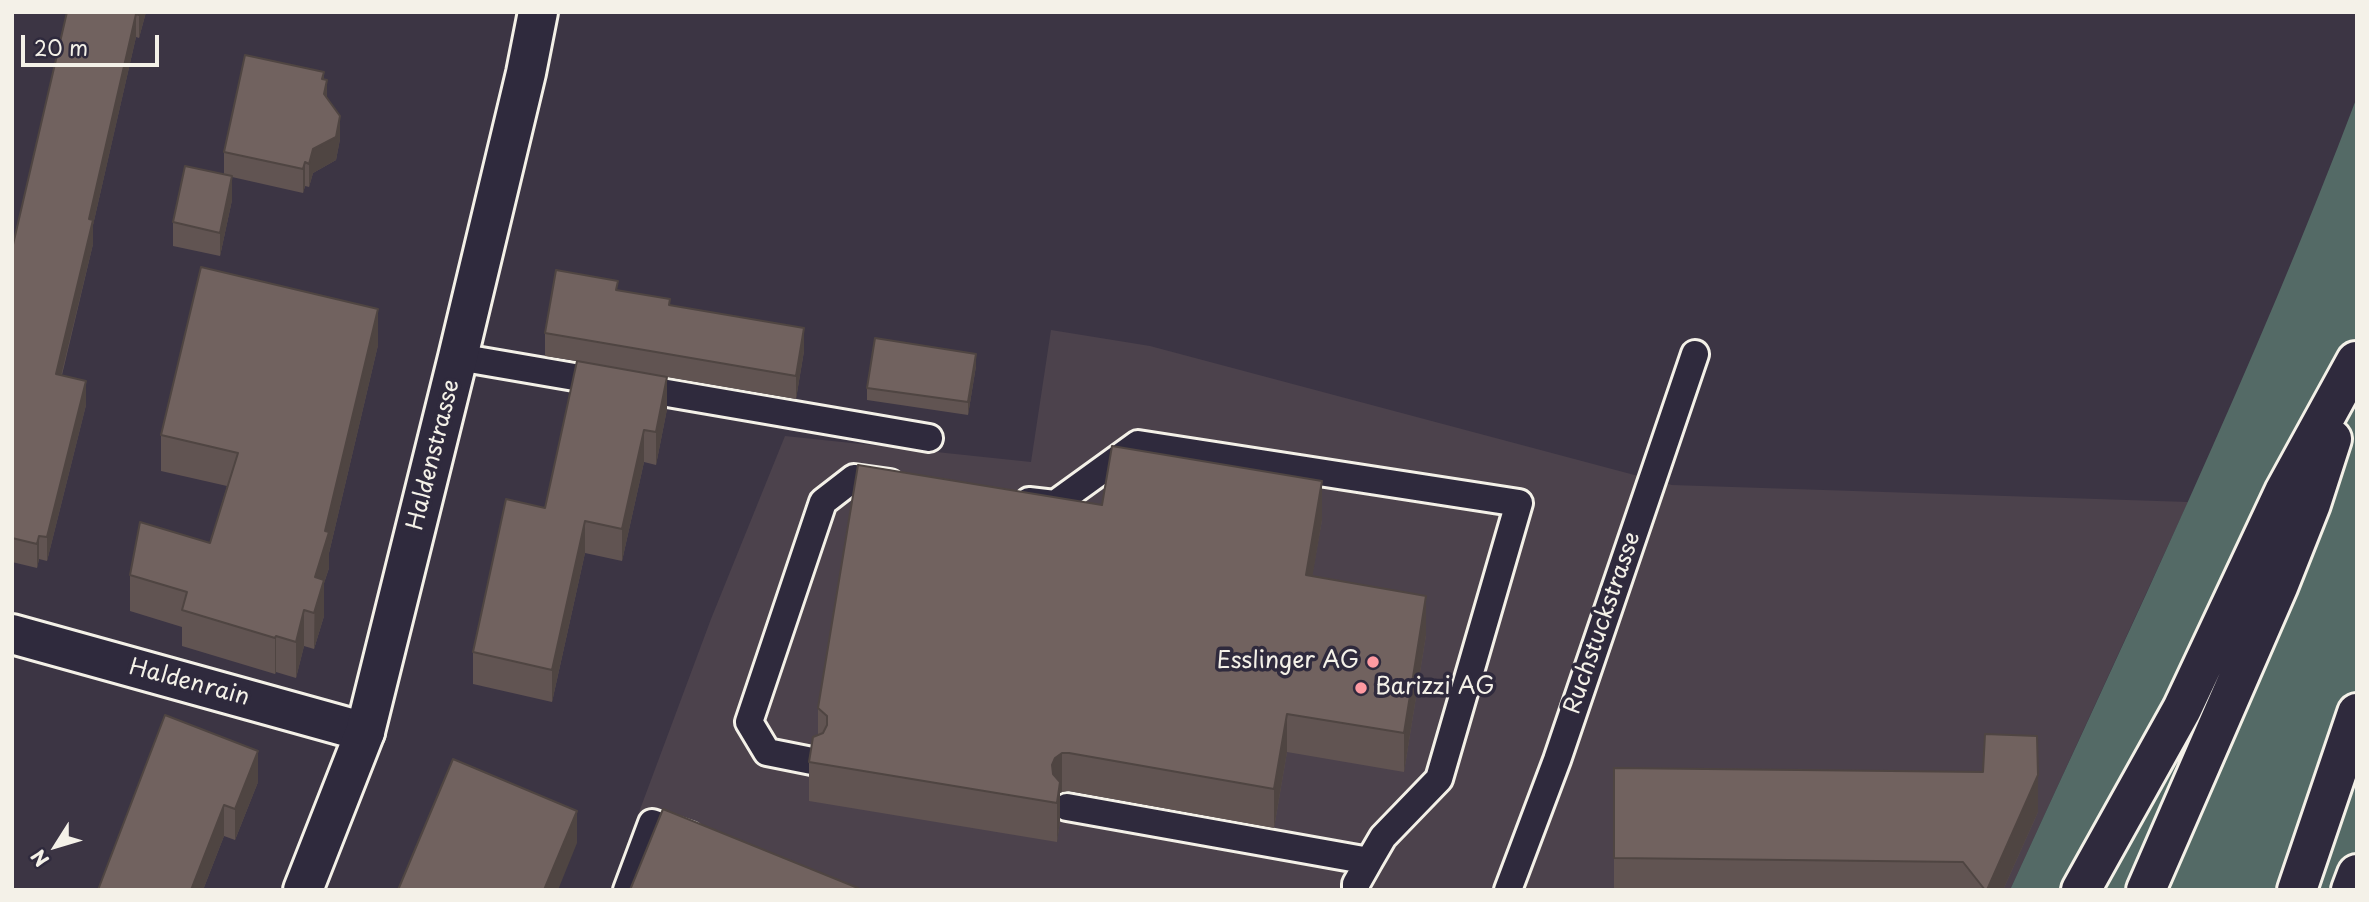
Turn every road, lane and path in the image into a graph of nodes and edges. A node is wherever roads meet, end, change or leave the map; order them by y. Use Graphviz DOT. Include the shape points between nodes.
graph roads {
  1 [pos="538,12"];
  2 [pos="1695,354"];
  3 [pos="458,357"];
  4 [pos="2356,360"];
  5 [pos="929,438"];
  6 [pos="908,485"];
  7 [pos="1002,497"];
  8 [pos="12,634"];
  9 [pos="2357,713"];
  10 [pos="365,732"];
  11 [pos="812,761"];
  12 [pos="1067,807"];
  13 [pos="715,845"];
  14 [pos="1369,861"];
  15 [pos="2357,874"];
  16 [pos="303,890"];
  17 [pos="627,890"];
  18 [pos="1356,890"];
  19 [pos="1508,890"];
  20 [pos="2081,890"];
  21 [pos="2146,890"];
  22 [pos="2297,890"];
  23 [pos="2351,890"];
  1 -- 3 [label="main road, Haldenstrasse"];
  2 -- 19 [label="lane, Ruchstuckstrasse"];
  3 -- 5 [label="lane"];
  3 -- 10 [label="main road, Haldenstrasse"];
  4 -- 20 [label="main road" via="2284,492 2182,709"];
  4 -- 21 [label="main road" via="2307,516"];
  6 -- 11 [label="lane" via="854,478 822,502 749,722 767,752"];
  7 -- 14 [label="lane" via="1055,504 1138,444 1518,503 1439,779 1383,836"];
  8 -- 10 [label="main road, Haldenrain"];
  9 -- 22 [label="main road"];
  10 -- 16 [label="main road, Haldenstrasse"];
  12 -- 14 [label="lane"];
  13 -- 17 [label="lane" via="652,823"];
  14 -- 18 [label="lane"];
  15 -- 23 [label="main road"];
}
